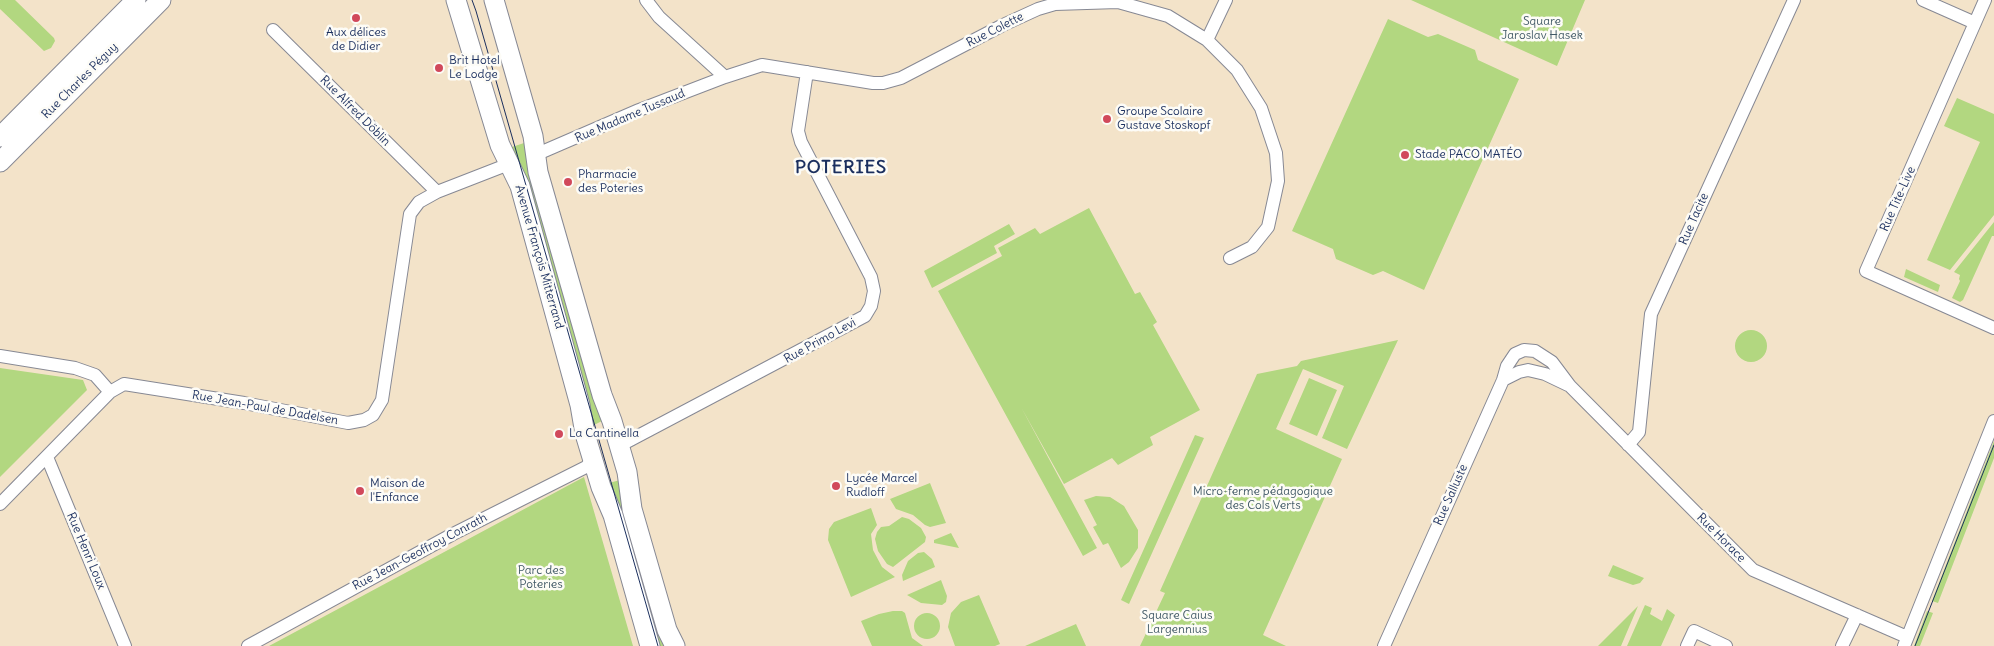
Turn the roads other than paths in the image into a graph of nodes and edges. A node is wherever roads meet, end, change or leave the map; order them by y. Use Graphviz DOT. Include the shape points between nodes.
graph roads {
  1 [pos="136,0"];
  2 [pos="161,0"];
  3 [pos="456,0"];
  4 [pos="494,0"];
  5 [pos="646,0"];
  6 [pos="1226,0"];
  7 [pos="1794,0"];
  8 [pos="1923,0"];
  9 [pos="1985,0"];
  10 [pos="1975,23"];
  11 [pos="273,30"];
  12 [pos="1208,40"];
  13 [pos="807,72"];
  14 [pos="725,77"];
  15 [pos="0,138"];
  16 [pos="535,156"];
  17 [pos="0,162"];
  18 [pos="509,164"];
  19 [pos="437,192"];
  20 [pos="1230,258"];
  21 [pos="1994,328"];
  22 [pos="1524,350"];
  23 [pos="0,356"];
  24 [pos="1502,380"];
  25 [pos="1570,386"];
  26 [pos="110,392"];
  27 [pos="1994,420"];
  28 [pos="1628,445"];
  29 [pos="619,446"];
  30 [pos="47,457"];
  31 [pos="593,460"];
  32 [pos="0,504"];
  33 [pos="1857,616"];
  34 [pos="1905,642"];
  35 [pos="125,646"];
  36 [pos="248,646"];
  37 [pos="650,646"];
  38 [pos="675,646"];
  39 [pos="1384,646"];
  40 [pos="1688,646"];
  41 [pos="1726,646"];
  42 [pos="1842,646"];
  1 -- 15 [label="street, Rue Charles Péguy"];
  2 -- 17 [label="street, Rue Charles Péguy"];
  3 -- 18 [label="street, Avenue François Mitterrand" via="500,145"];
  4 -- 16 [label="street, Avenue François Mitterrand" via="533,136"];
  5 -- 14 [label="street" via="659,17"];
  6 -- 12 [label="street"];
  7 -- 28 [label="street, Rue Tacite" via="1651,314 1639,432"];
  8 -- 10 [label="street"];
  9 -- 10 [label="street, Rue Tite-Live"];
  10 -- 21 [label="street, Rue Tite-Live" via="1866,271"];
  11 -- 19 [label="street, Rue Alfred Döblin"];
  12 -- 13 [label="street, Rue Colette" via="1168,16 1118,2 1055,4 1002,25 892,82 873,84"];
  12 -- 20 [label="street, Rue Colette" via="1237,70 1260,108 1276,153 1278,182 1268,228 1252,247"];
  13 -- 14 [label="street, Rue Colette" via="762,65"];
  13 -- 29 [label="street, Rue Primo Levi" via="798,131 801,142 871,278 872,306 865,316"];
  14 -- 16 [label="street, Rue Madame Tussaud" via="639,110"];
  16 -- 29 [label="street, Avenue François Mitterrand" via="599,386"];
  18 -- 19 [label="street, Rue Jean-Paul de Dadelsen"];
  18 -- 31 [label="street, Avenue François Mitterrand" via="520,186"];
  19 -- 26 [label="street, Rue Jean-Paul de Dadelsen" via="419,202 410,214 382,400 373,415 348,423 124,384"];
  22 -- 24 [label="street, Rue Salluste" via="1510,359"];
  22 -- 25 [label="street, Rue Horace" via="1535,351 1547,358"];
  23 -- 26 [label="street" via="75,368 95,375"];
  24 -- 25 [label="street, Rue Horace" via="1528,370"];
  24 -- 39 [label="street, Rue Salluste"];
  25 -- 28 [label="street, Rue Horace"];
  26 -- 30 [label="street"];
  27 -- 34 [label="street"];
  28 -- 33 [label="street, Rue Horace" via="1753,570"];
  29 -- 31 [label="street"];
  29 -- 38 [label="street, Avenue François Mitterrand" via="629,482 632,509 667,630"];
  30 -- 32 [label="street"];
  30 -- 35 [label="street, Rue Henri Loux"];
  31 -- 36 [label="street, Rue Jean-Geoffroy Conrath" via="586,467 356,585"];
  31 -- 37 [label="street, Avenue François Mitterrand" via="613,515"];
  33 -- 34 [label="street, Rue Horace"];
  33 -- 42 [label="street"];
  40 -- 41 [label="street" via="1694,631"];
}
